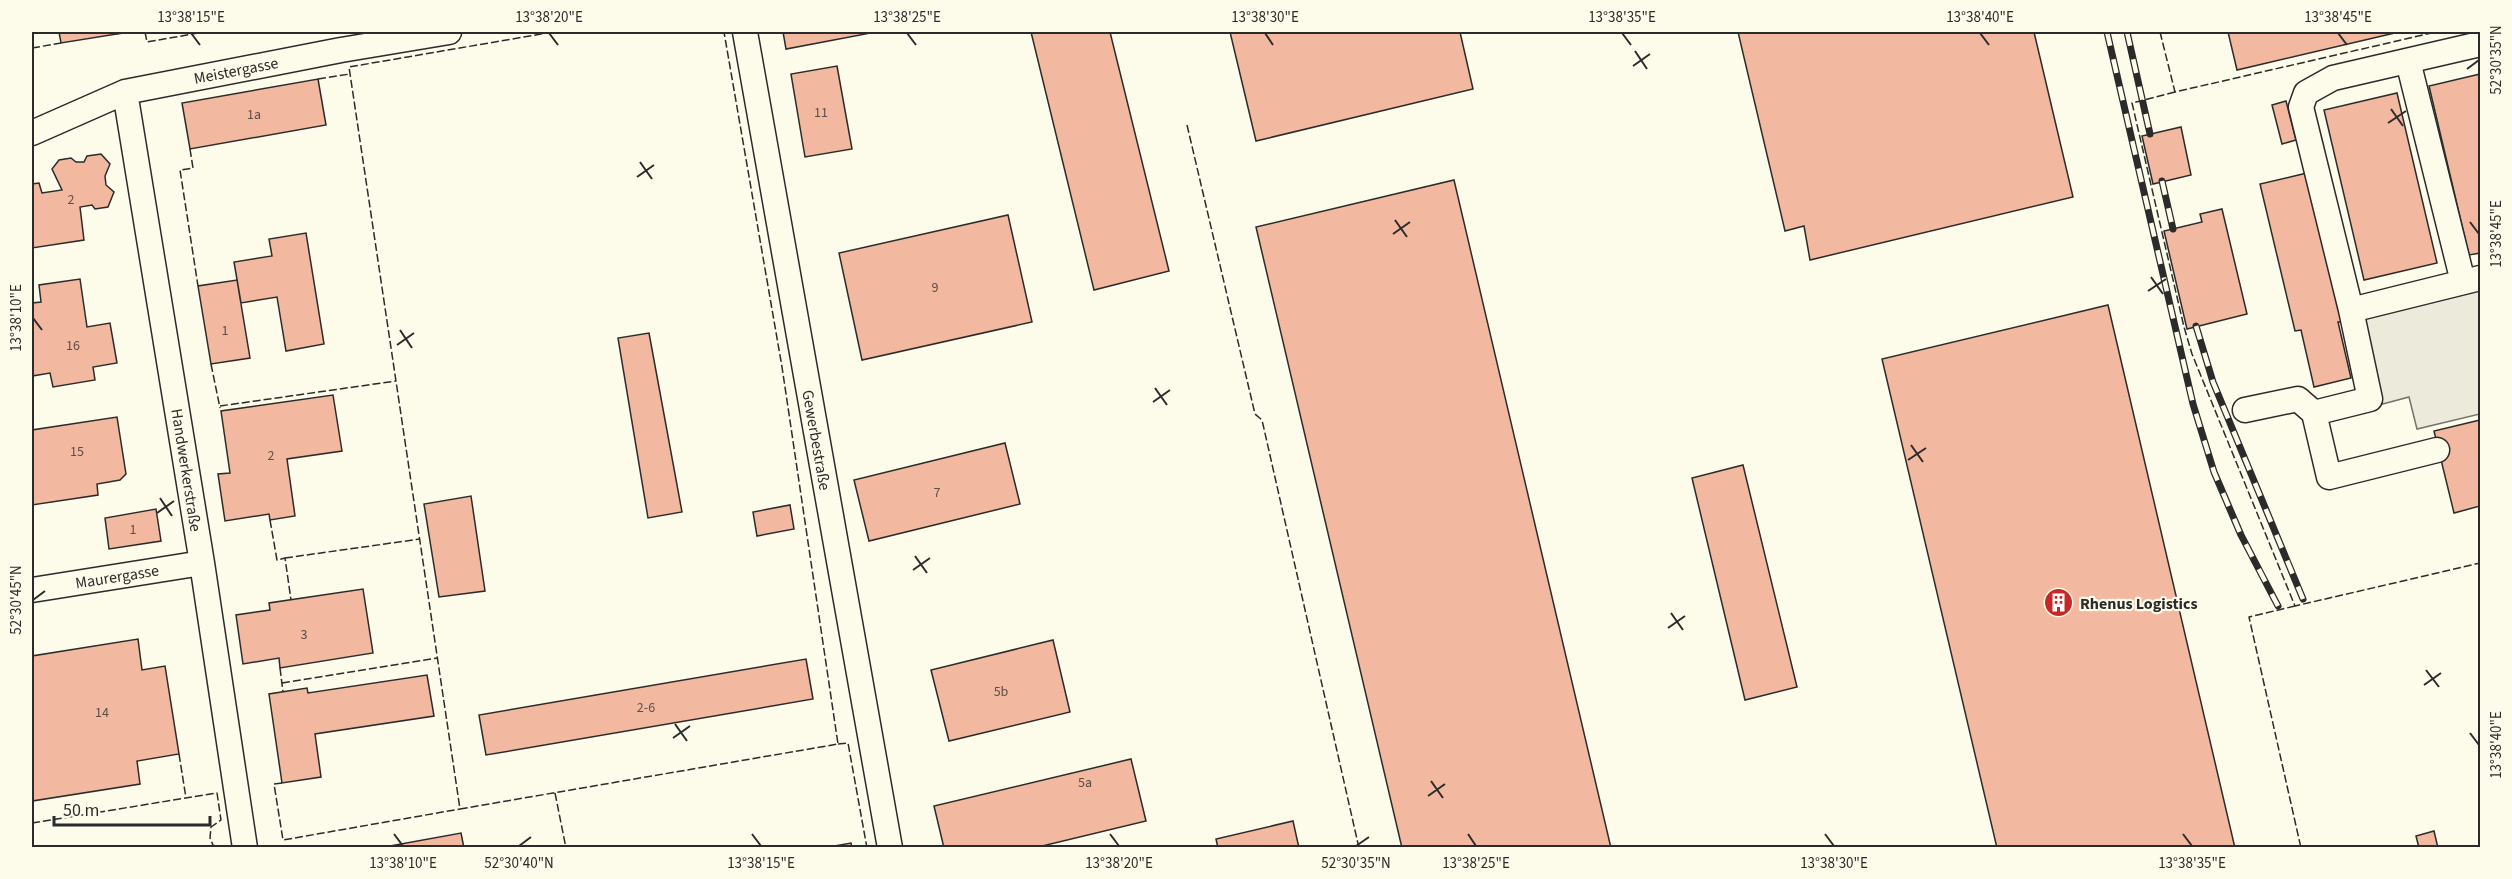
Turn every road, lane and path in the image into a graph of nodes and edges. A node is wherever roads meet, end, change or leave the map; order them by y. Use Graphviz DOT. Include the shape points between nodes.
graph roads {
  1 [pos="449,32"];
  2 [pos="745,32"];
  3 [pos="2481,44"];
  4 [pos="2408,61"];
  5 [pos="125,92"];
  6 [pos="32,134"];
  7 [pos="2472,280"];
  8 [pos="2351,310"];
  9 [pos="2245,410"];
  10 [pos="2314,412"];
  11 [pos="2437,450"];
  12 [pos="202,562"];
  13 [pos="32,590"];
  14 [pos="245,848"];
  15 [pos="890,848"];
  1 -- 5 [label="street, Meistergasse"];
  2 -- 15 [label="street, Gewerbestraße"];
  3 -- 4 [label="street"];
  4 -- 7 [label="street"];
  4 -- 8 [label="street" via="2333,78 2306,93 2301,107"];
  5 -- 6 [label="street, Meistergasse"];
  5 -- 12 [label="street, Handwerkerstraße"];
  7 -- 8 [label="street"];
  8 -- 10 [label="street" via="2370,399"];
  9 -- 10 [label="street" via="2298,399"];
  10 -- 11 [label="street" via="2330,477"];
  12 -- 13 [label="street, Maurergasse"];
  12 -- 14 [label="street, Handwerkerstraße"];
}
